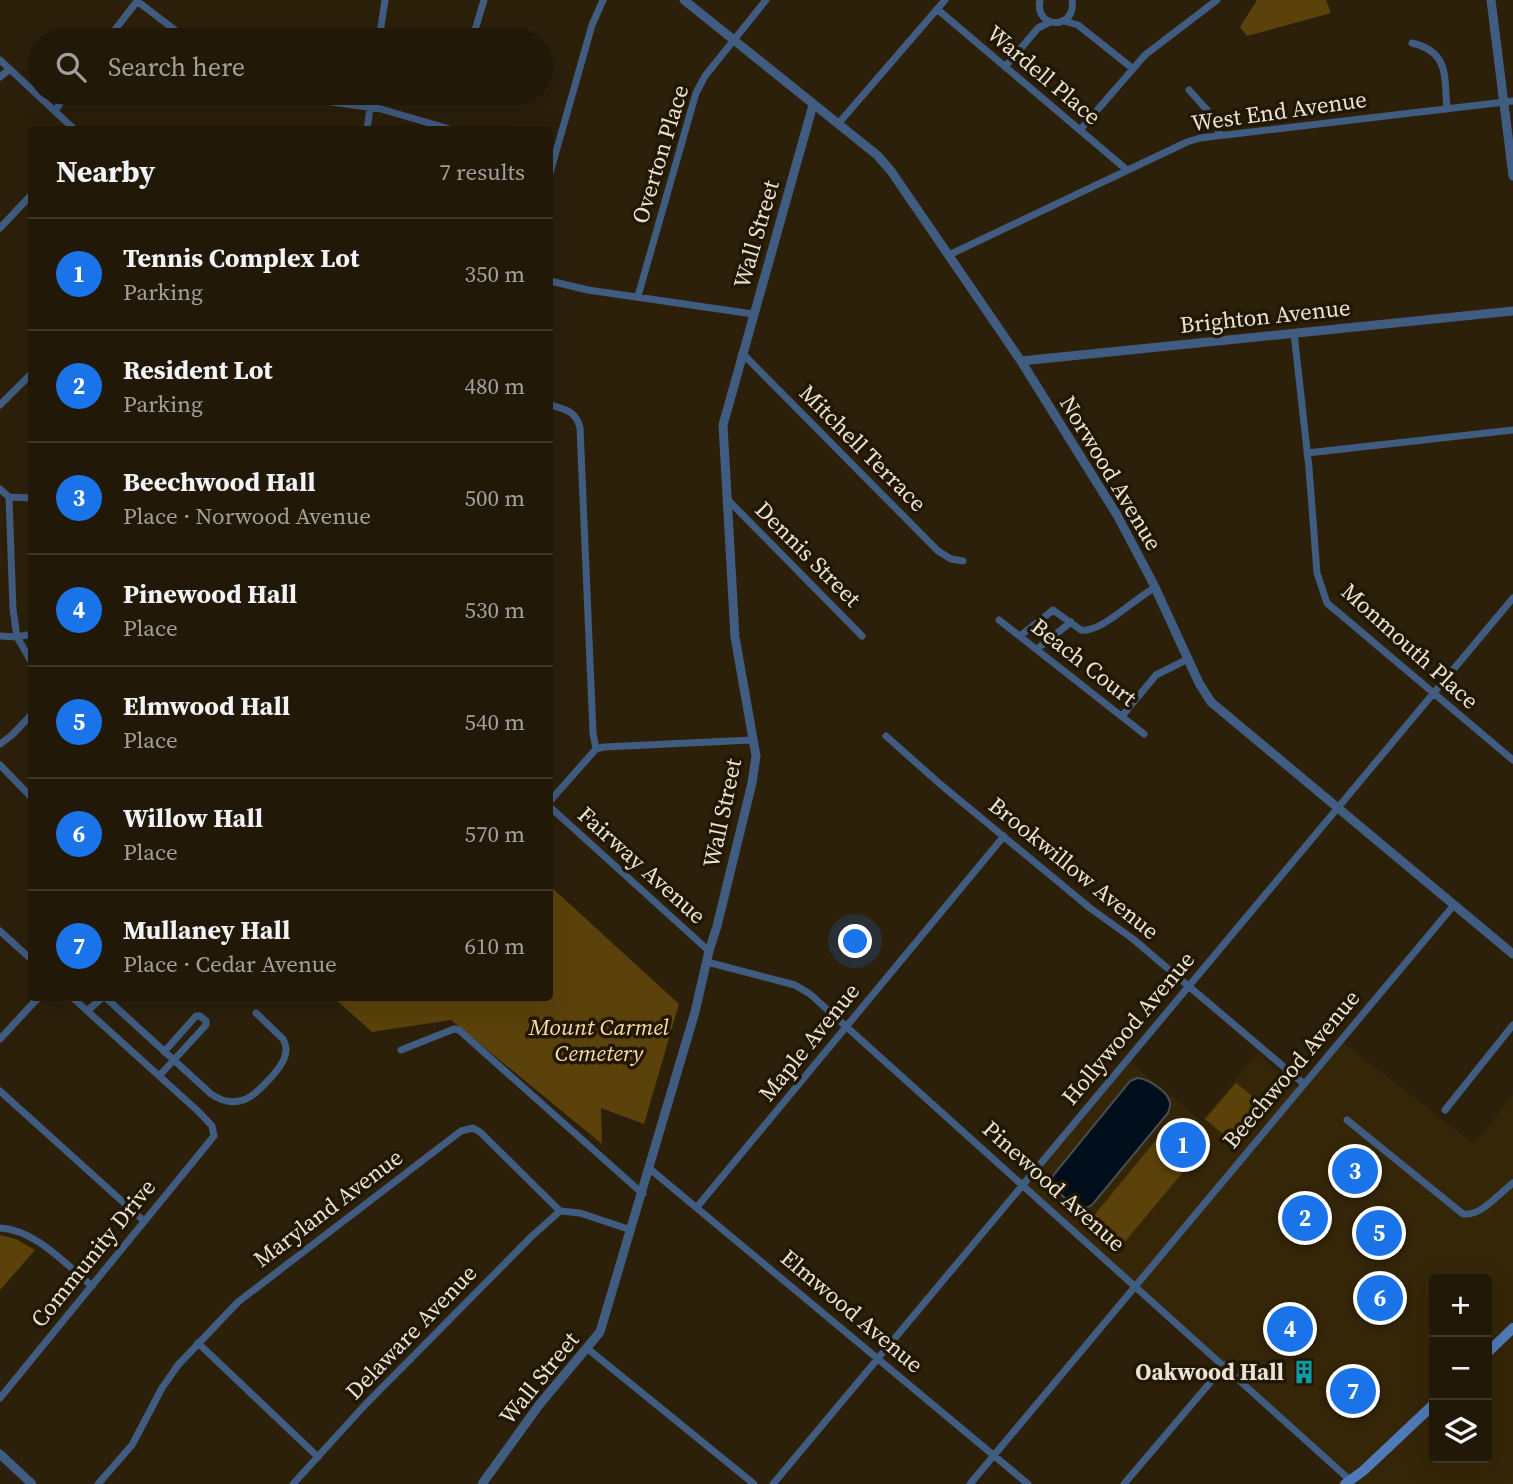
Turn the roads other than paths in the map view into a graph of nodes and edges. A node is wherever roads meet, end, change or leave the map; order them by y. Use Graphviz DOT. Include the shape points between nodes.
graph roads {
  1 [pos="385,0"];
  2 [pos="484,0"];
  3 [pos="603,0"];
  4 [pos="684,0"];
  5 [pos="765,0"];
  6 [pos="945,0"];
  7 [pos="1040,0"];
  8 [pos="1072,0"];
  9 [pos="1198,0"];
  10 [pos="1217,0"];
  11 [pos="1491,0"];
  12 [pos="137,1"];
  13 [pos="937,9"];
  14 [pos="1204,10"];
  15 [pos="1072,11"];
  16 [pos="1041,13"];
  17 [pos="1064,21"];
  18 [pos="1050,22"];
  19 [pos="1079,25"];
  20 [pos="116,28"];
  21 [pos="172,28"];
  22 [pos="381,28"];
  23 [pos="476,28"];
  24 [pos="1038,28"];
  25 [pos="733,40"];
  26 [pos="1412,43"];
  27 [pos="0,60"];
  28 [pos="1005,67"];
  29 [pos="1132,68"];
  30 [pos="10,69"];
  31 [pos="0,78"];
  32 [pos="28,86"];
  33 [pos="1189,90"];
  34 [pos="1513,101"];
  35 [pos="1502,102"];
  36 [pos="49,105"];
  37 [pos="59,105"];
  38 [pos="356,105"];
  39 [pos="813,105"];
  40 [pos="370,107"];
  41 [pos="1447,109"];
  42 [pos="55,111"];
  43 [pos="838,124"];
  44 [pos="71,126"];
  45 [pos="368,126"];
  46 [pos="439,126"];
  47 [pos="1080,130"];
  48 [pos="1220,134"];
  49 [pos="553,155"];
  50 [pos="1128,170"];
  51 [pos="1513,176"];
  52 [pos="28,198"];
  53 [pos="0,228"];
  54 [pos="949,255"];
  55 [pos="553,282"];
  56 [pos="638,296"];
  57 [pos="1513,311"];
  58 [pos="753,314"];
  59 [pos="1294,333"];
  60 [pos="742,353"];
  61 [pos="1021,361"];
  62 [pos="28,377"];
  63 [pos="0,405"];
  64 [pos="553,406"];
  65 [pos="1513,430"];
  66 [pos="1307,453"];
  67 [pos="0,489"];
  68 [pos="9,497"];
  69 [pos="28,498"];
  70 [pos="726,499"];
  71 [pos="963,561"];
  72 [pos="1155,588"];
  73 [pos="1513,598"];
  74 [pos="999,620"];
  75 [pos="1071,622"];
  76 [pos="28,635"];
  77 [pos="0,636"];
  78 [pos="863,636"];
  79 [pos="1020,636"];
  80 [pos="17,637"];
  81 [pos="1037,649"];
  82 [pos="28,656"];
  83 [pos="1188,659"];
  84 [pos="1433,693"];
  85 [pos="1122,716"];
  86 [pos="28,719"];
  87 [pos="1144,734"];
  88 [pos="886,736"];
  89 [pos="752,740"];
  90 [pos="0,744"];
  91 [pos="596,749"];
  92 [pos="1513,760"];
  93 [pos="0,765"];
  94 [pos="28,793"];
  95 [pos="553,797"];
  96 [pos="1337,808"];
  97 [pos="553,810"];
  98 [pos="1004,836"];
  99 [pos="1454,905"];
  100 [pos="0,931"];
  101 [pos="709,951"];
  102 [pos="1513,954"];
  103 [pos="28,956"];
  104 [pos="707,962"];
  105 [pos="1189,986"];
  106 [pos="34,1001"];
  107 [pos="76,1001"];
  108 [pos="100,1001"];
  109 [pos="107,1001"];
  110 [pos="87,1011"];
  111 [pos="256,1013"];
  112 [pos="1513,1026"];
  113 [pos="847,1027"];
  114 [pos="0,1039"];
  115 [pos="401,1050"];
  116 [pos="164,1052"];
  117 [pos="174,1060"];
  118 [pos="159,1076"];
  119 [pos="1304,1084"];
  120 [pos="0,1091"];
  121 [pos="1445,1110"];
  122 [pos="1348,1121"];
  123 [pos="650,1169"];
  124 [pos="1513,1183"];
  125 [pos="1023,1185"];
  126 [pos="643,1194"];
  127 [pos="697,1207"];
  128 [pos="560,1211"];
  129 [pos="144,1221"];
  130 [pos="0,1228"];
  131 [pos="631,1230"];
  132 [pos="1136,1285"];
  133 [pos="92,1286"];
  134 [pos="1513,1328"];
  135 [pos="198,1343"];
  136 [pos="1492,1348"];
  137 [pos="588,1349"];
  138 [pos="878,1359"];
  139 [pos="1225,1365"];
  140 [pos="0,1398"];
  141 [pos="1429,1409"];
  142 [pos="0,1454"];
  143 [pos="994,1455"];
  144 [pos="318,1457"];
  145 [pos="1348,1482"];
  146 [pos="32,1484"];
  147 [pos="98,1484"];
  148 [pos="293,1484"];
  149 [pos="482,1484"];
  150 [pos="754,1484"];
  151 [pos="773,1484"];
  152 [pos="970,1484"];
  153 [pos="1028,1484"];
  154 [pos="1124,1484"];
  1 -- 22 [label="street"];
  2 -- 23 [label="street"];
  3 -- 49 [label="street"];
  4 -- 25 [label="street, Norwood Avenue"];
  5 -- 25 [label="street, Overton Place"];
  6 -- 13 [label="street"];
  7 -- 16 [label="street"];
  8 -- 15 [label="street"];
  9 -- 14 [label="street"];
  10 -- 14 [label="street"];
  11 -- 35 [label="street"];
  12 -- 20 [label="street"];
  12 -- 21 [label="street"];
  13 -- 28 [label="street, Wardell Place"];
  13 -- 43 [label="street"];
  14 -- 29 [label="street"];
  15 -- 17 [label="street"];
  15 -- 19 [label="street"];
  16 -- 18 [label="street"];
  16 -- 24 [label="street"];
  17 -- 18 [label="street"];
  17 -- 19 [label="street"];
  18 -- 24 [label="street"];
  19 -- 29 [label="street"];
  24 -- 28 [label="street"];
  25 -- 39 [label="street, Norwood Avenue"];
  25 -- 56 [label="street, Overton Place" via="696,93"];
  26 -- 41 [label="street" via="1431,49 1441,60"];
  27 -- 30 [label="street"];
  28 -- 47 [label="street, Wardell Place"];
  29 -- 47 [label="street"];
  30 -- 31 [label="street"];
  30 -- 32 [label="street"];
  33 -- 48 [label="street"];
  34 -- 35 [label="street, West End Avenue"];
  35 -- 41 [label="street, West End Avenue"];
  35 -- 51 [label="street"];
  36 -- 42 [label="street"];
  37 -- 42 [label="street"];
  38 -- 40 [label="street"];
  39 -- 43 [label="street, Norwood Avenue"];
  39 -- 58 [label="street, Wall Street"];
  40 -- 45 [label="street"];
  40 -- 46 [label="street"];
  41 -- 48 [label="street, West End Avenue"];
  42 -- 44 [label="street"];
  43 -- 54 [label="street, Norwood Avenue" via="891,171"];
  47 -- 50 [label="street, Wardell Place"];
  48 -- 50 [label="street, West End Avenue" via="1187,142"];
  50 -- 54 [label="street, West End Avenue"];
  52 -- 53 [label="street"];
  54 -- 61 [label="street, Norwood Avenue"];
  55 -- 56 [label="street"];
  56 -- 58 [label="street"];
  57 -- 59 [label="street, Brighton Avenue"];
  58 -- 60 [label="street, Wall Street"];
  59 -- 61 [label="street, Brighton Avenue"];
  59 -- 66 [label="street, Monmouth Place"];
  60 -- 70 [label="street, Wall Street" via="723,425"];
  60 -- 71 [label="street, Mitchell Terrace" via="938,551"];
  61 -- 72 [label="street, Norwood Avenue" via="1117,516"];
  62 -- 63 [label="street"];
  64 -- 91 [label="street" via="572,412 580,428"];
  65 -- 66 [label="street"];
  66 -- 84 [label="street, Monmouth Place" via="1317,573 1327,603"];
  67 -- 68 [label="street"];
  68 -- 69 [label="street"];
  68 -- 80 [label="street"];
  70 -- 78 [label="street, Dennis Street"];
  70 -- 89 [label="street, Wall Street" via="735,636"];
  72 -- 75 [label="street" via="1097,629 1084,631"];
  72 -- 83 [label="street, Norwood Avenue"];
  73 -- 84 [label="street, Hollywood Avenue"];
  74 -- 79 [label="street, Beach Court"];
  75 -- 79 [label="street" via="1053,610"];
  75 -- 81 [label="street"];
  76 -- 80 [label="street"];
  77 -- 80 [label="street"];
  79 -- 81 [label="street, Beach Court"];
  80 -- 82 [label="street"];
  81 -- 85 [label="street, Beach Court"];
  83 -- 85 [label="street" via="1156,675"];
  83 -- 96 [label="street, Norwood Avenue" via="1211,702"];
  84 -- 92 [label="street, Monmouth Place"];
  84 -- 96 [label="street, Hollywood Avenue"];
  85 -- 87 [label="street, Beach Court"];
  86 -- 90 [label="street"];
  88 -- 98 [label="street, Brookwillow Avenue"];
  89 -- 91 [label="street"];
  89 -- 101 [label="street, Wall Street" via="756,761 752,783"];
  91 -- 95 [label="street"];
  93 -- 94 [label="street"];
  96 -- 99 [label="street, Norwood Avenue"];
  96 -- 105 [label="street, Hollywood Avenue"];
  97 -- 101 [label="street, Fairway Avenue"];
  98 -- 105 [label="street, Brookwillow Avenue"];
  98 -- 113 [label="street, Maple Avenue"];
  99 -- 102 [label="street, Norwood Avenue"];
  99 -- 119 [label="street, Beechwood Avenue"];
  100 -- 103 [label="street"];
  101 -- 104 [label="street, Wall Street"];
  104 -- 113 [label="street, Pinewood Avenue" via="799,987"];
  104 -- 123 [label="street, Wall Street"];
  105 -- 119 [label="street, Brookwillow Avenue"];
  105 -- 125 [label="street, Hollywood Avenue"];
  106 -- 114 [label="street"];
  107 -- 110 [label="street"];
  108 -- 110 [label="street"];
  109 -- 116 [label="street"];
  110 -- 118 [label="street"];
  111 -- 117 [label="street" via="280,1035 286,1050 278,1068 250,1098 231,1102 217,1098"];
  112 -- 121 [label="street"];
  113 -- 125 [label="street, Pinewood Avenue"];
  113 -- 127 [label="street, Maple Avenue"];
  115 -- 126 [label="street" via="459,1030"];
  116 -- 117 [label="street"];
  116 -- 117 [label="street" via="200,1016 206,1025"];
  117 -- 118 [label="street"];
  118 -- 129 [label="street, Community Drive" via="214,1132"];
  119 -- 132 [label="street, Beechwood Avenue"];
  120 -- 129 [label="street"];
  122 -- 124 [label="street" via="1463,1214 1481,1210"];
  123 -- 126 [label="street, Wall Street"];
  123 -- 127 [label="street, Elmwood Avenue"];
  125 -- 132 [label="street, Pinewood Avenue"];
  125 -- 138 [label="street, Hollywood Avenue"];
  126 -- 131 [label="street, Wall Street"];
  127 -- 138 [label="street, Elmwood Avenue"];
  128 -- 131 [label="street"];
  128 -- 135 [label="street, Maryland Avenue" via="483,1135 468,1128 244,1297"];
  128 -- 144 [label="street, Delaware Avenue"];
  129 -- 133 [label="street, Community Drive"];
  130 -- 133 [label="street" via="31,1238"];
  131 -- 137 [label="street, Wall Street" via="600,1332"];
  132 -- 139 [label="street, Pinewood Avenue"];
  132 -- 143 [label="street, Beechwood Avenue"];
  133 -- 140 [label="street, Community Drive"];
  134 -- 136 [label="main road"];
  135 -- 144 [label="street"];
  135 -- 147 [label="street, Maryland Avenue" via="167,1379 127,1452"];
  137 -- 149 [label="street, Wall Street"];
  137 -- 150 [label="street"];
  138 -- 143 [label="street, Elmwood Avenue"];
  138 -- 151 [label="street, Hollywood Avenue"];
  139 -- 145 [label="street, Pinewood Avenue"];
  139 -- 154 [label="street"];
  141 -- 145 [label="main road"];
  142 -- 146 [label="street"];
  143 -- 152 [label="street, Beechwood Avenue"];
  143 -- 153 [label="street, Elmwood Avenue"];
  144 -- 148 [label="street, Delaware Avenue"];
}
